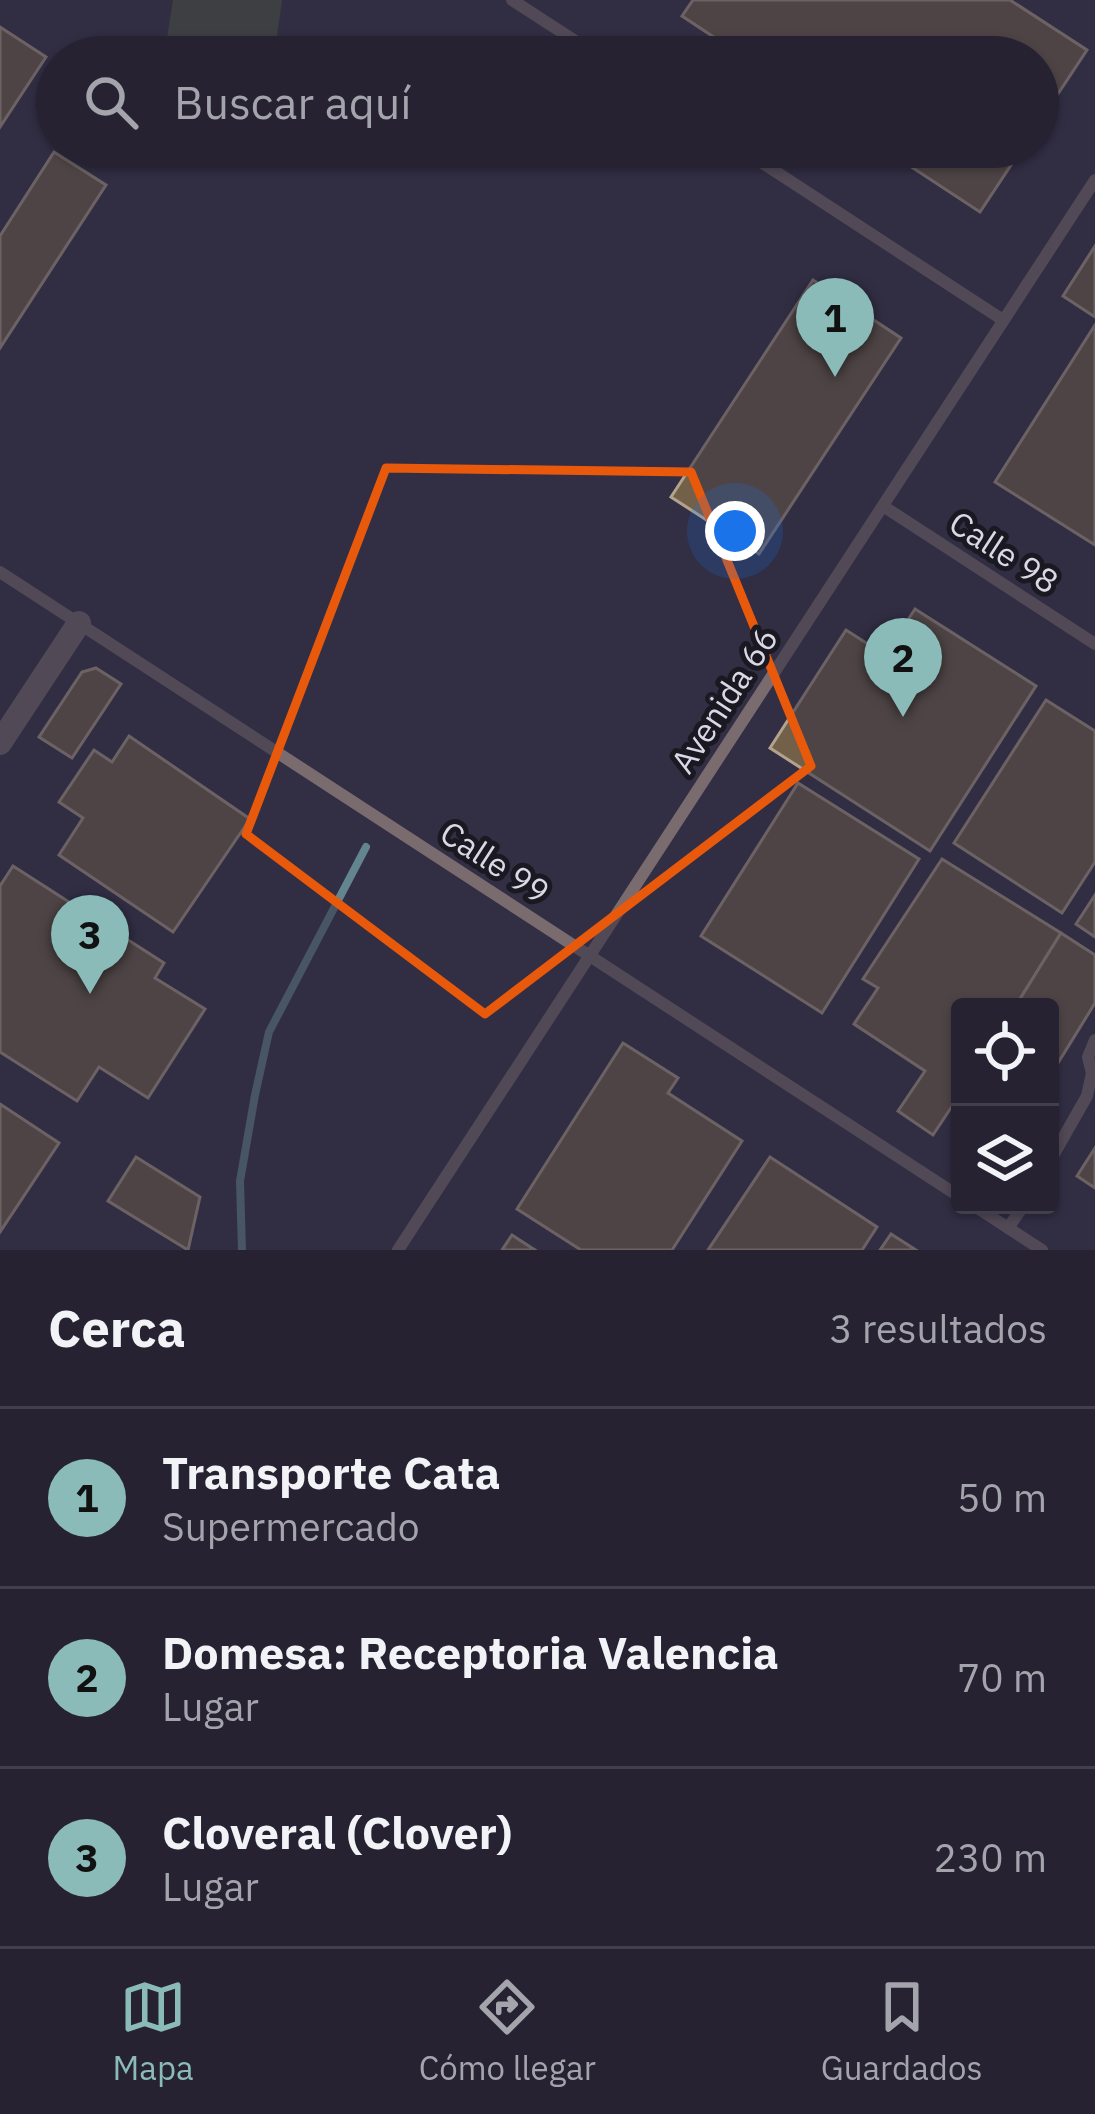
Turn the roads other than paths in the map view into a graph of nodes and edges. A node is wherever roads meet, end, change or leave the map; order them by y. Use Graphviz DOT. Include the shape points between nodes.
graph roads {
  1 [pos="512,0"];
  2 [pos="568,36"];
  3 [pos="770,168"];
  4 [pos="1095,180"];
  5 [pos="1003,320"];
  6 [pos="883,506"];
  7 [pos="0,572"];
  8 [pos="79,623"];
  9 [pos="1095,644"];
  10 [pos="0,743"];
  11 [pos="590,956"];
  12 [pos="1095,1040"];
  13 [pos="1059,1145"];
  14 [pos="951,1191"];
  15 [pos="987,1214"];
  16 [pos="1018,1214"];
  17 [pos="1009,1228"];
  18 [pos="398,1250"];
  19 [pos="1042,1250"];
  1 -- 2 [label="lane"];
  3 -- 5 [label="lane"];
  4 -- 5 [label="lane, Avenida 66"];
  5 -- 6 [label="lane, Avenida 66"];
  6 -- 9 [label="lane, Calle 98"];
  6 -- 11 [label="lane, Avenida 66"];
  7 -- 8 [label="lane, Calle 99"];
  8 -- 10 [label="street"];
  8 -- 11 [label="lane, Calle 99"];
  11 -- 14 [label="lane, Calle 99"];
  11 -- 18 [label="lane, Avenida 66"];
  12 -- 13 [label="lane" via="1087,1096"];
  15 -- 17 [label="lane"];
  16 -- 17 [label="lane"];
  17 -- 19 [label="lane"];
}
